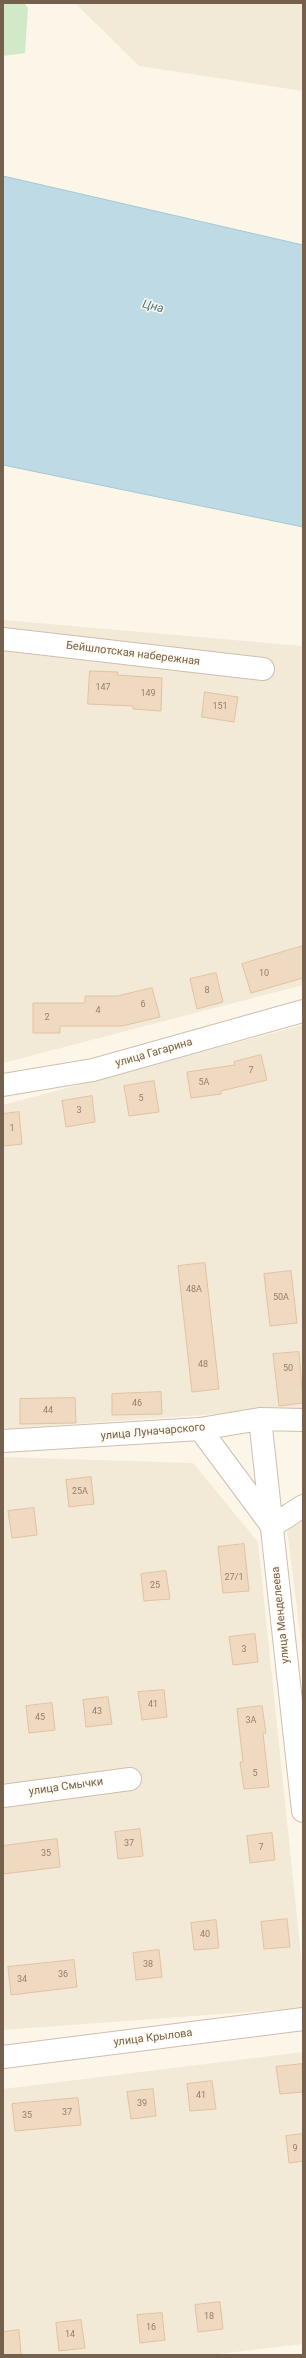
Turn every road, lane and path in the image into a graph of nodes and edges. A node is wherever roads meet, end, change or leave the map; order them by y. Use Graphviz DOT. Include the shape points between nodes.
graph roads {
  1 [pos="3,639"];
  2 [pos="263,669"];
  3 [pos="303,1011"];
  4 [pos="3,1085"];
  5 [pos="260,1419"];
  6 [pos="303,1420"];
  7 [pos="200,1429"];
  8 [pos="3,1440"];
  9 [pos="303,1506"];
  10 [pos="272,1526"];
  11 [pos="130,1779"];
  12 [pos="3,1796"];
  13 [pos="303,1811"];
  14 [pos="303,2019"];
  15 [pos="3,2057"];
  1 -- 2 [label="street, Бейшлотская набережная"];
  3 -- 4 [label="street, улица Гагарина" via="92,1070"];
  5 -- 6 [label="street, улица Луначарского"];
  5 -- 7 [label="street, улица Луначарского"];
  5 -- 10 [label="street, улица Менделеева"];
  7 -- 8 [label="street, улица Луначарского"];
  7 -- 10 [label="street"];
  9 -- 10 [label="street"];
  10 -- 13 [label="street, улица Менделеева"];
  11 -- 12 [label="street, улица Смычки"];
  14 -- 15 [label="street, улица Крылова"];
}
